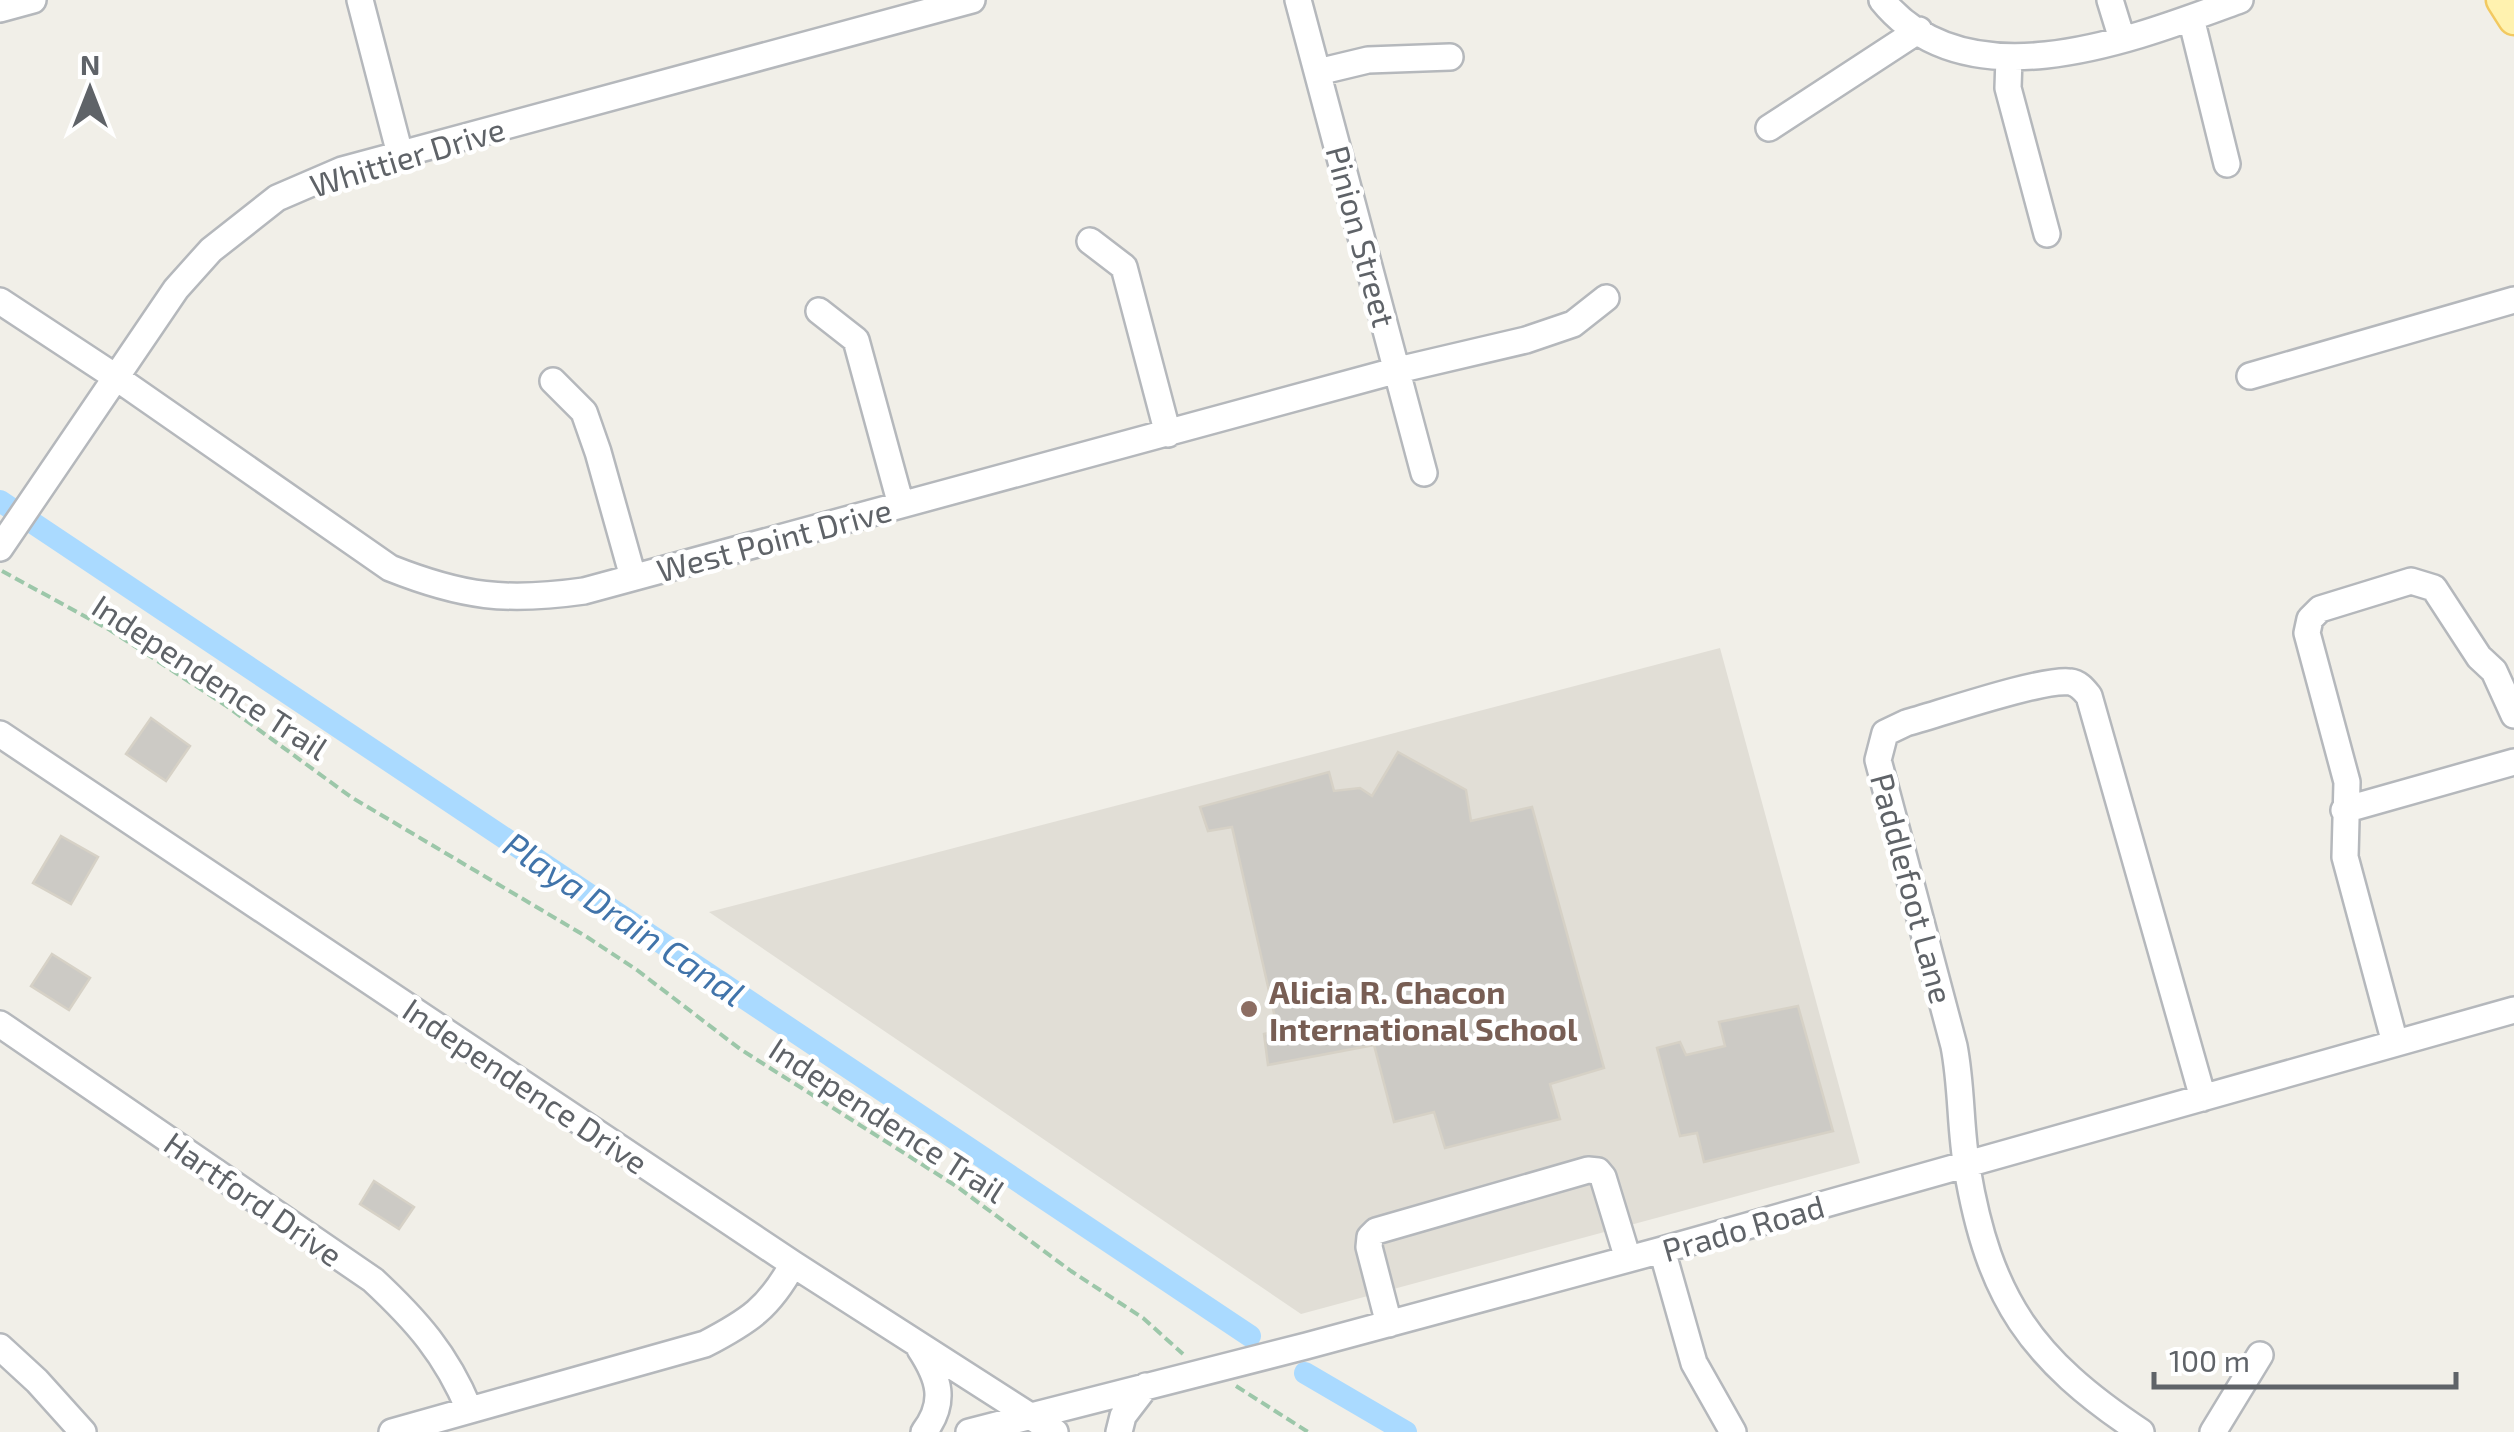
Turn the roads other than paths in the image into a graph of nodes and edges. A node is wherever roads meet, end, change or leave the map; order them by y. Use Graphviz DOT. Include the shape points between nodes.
graph roads {
  1 [pos="33,0"];
  2 [pos="360,0"];
  3 [pos="972,0"];
  4 [pos="1298,0"];
  5 [pos="1882,0"];
  6 [pos="2110,0"];
  7 [pos="2240,0"];
  8 [pos="2502,0"];
  9 [pos="0,9"];
  10 [pos="2191,18"];
  11 [pos="2514,19"];
  12 [pos="1919,30"];
  13 [pos="2122,39"];
  14 [pos="1450,57"];
  15 [pos="2008,57"];
  16 [pos="1318,72"];
  17 [pos="1769,128"];
  18 [pos="400,154"];
  19 [pos="2227,164"];
  20 [pos="2047,234"];
  21 [pos="1090,242"];
  22 [pos="1606,298"];
  23 [pos="2514,300"];
  24 [pos="0,301"];
  25 [pos="819,311"];
  26 [pos="1398,370"];
  27 [pos="114,376"];
  28 [pos="2250,376"];
  29 [pos="553,382"];
  30 [pos="1168,434"];
  31 [pos="1424,474"];
  32 [pos="901,505"];
  33 [pos="1,546"];
  34 [pos="633,577"];
  35 [pos="2514,716"];
  36 [pos="0,734"];
  37 [pos="2514,762"];
  38 [pos="2344,810"];
  39 [pos="2514,1010"];
  40 [pos="0,1024"];
  41 [pos="2395,1044"];
  42 [pos="2202,1098"];
  43 [pos="1966,1165"];
  44 [pos="1662,1250"];
  45 [pos="1628,1259"];
  46 [pos="793,1264"];
  47 [pos="1389,1324"];
  48 [pos="918,1344"];
  49 [pos="0,1346"];
  50 [pos="2260,1355"];
  51 [pos="1146,1386"];
  52 [pos="469,1409"];
  53 [pos="1031,1416"];
  54 [pos="82,1432"];
  55 [pos="392,1432"];
  56 [pos="924,1432"];
  57 [pos="969,1432"];
  58 [pos="1055,1432"];
  59 [pos="1118,1432"];
  60 [pos="1733,1432"];
  61 [pos="2141,1432"];
  62 [pos="2213,1432"];
  1 -- 9 [label="street"];
  2 -- 18 [label="street"];
  3 -- 18 [label="street, Whittier Drive"];
  4 -- 16 [label="street, Pinion Street"];
  5 -- 12 [label="street"];
  6 -- 13 [label="street"];
  7 -- 10 [label="street"];
  8 -- 11 [label="main road"];
  10 -- 13 [label="street"];
  10 -- 19 [label="street"];
  12 -- 15 [label="street" via="1949,46"];
  12 -- 17 [label="street"];
  13 -- 15 [label="street"];
  14 -- 16 [label="street" via="1368,60"];
  15 -- 20 [label="street" via="2008,88"];
  16 -- 26 [label="street, Pinion Street"];
  18 -- 27 [label="street, Whittier Drive" via="342,170 264,208 188,276"];
  21 -- 30 [label="street" via="1124,267"];
  22 -- 26 [label="street, West Point Drive" via="1574,324"];
  23 -- 28 [label="street"];
  24 -- 27 [label="street, West Point Drive"];
  25 -- 32 [label="street" via="856,340"];
  26 -- 30 [label="street, West Point Drive"];
  26 -- 31 [label="street, Pinion Street"];
  27 -- 33 [label="street, Whittier Drive"];
  27 -- 34 [label="street, West Point Drive" via="390,568 420,580 506,598 584,591"];
  29 -- 34 [label="street" via="584,412"];
  30 -- 32 [label="street, West Point Drive"];
  32 -- 34 [label="street, West Point Drive"];
  35 -- 38 [label="street" via="2494,671 2434,588 2411,581 2320,609 2307,633 2347,782"];
  36 -- 46 [label="street, Independence Drive"];
  37 -- 38 [label="street"];
  38 -- 41 [label="street" via="2345,856"];
  39 -- 41 [label="street, Prado Road"];
  40 -- 52 [label="street, Hartford Drive" via="374,1280 452,1368"];
  41 -- 42 [label="street, Prado Road"];
  42 -- 43 [label="street, Prado Road"];
  42 -- 43 [label="street, Paddlefoot Lane" via="2089,696 2071,682 2046,684 1906,723 1886,733 1878,760 1954,1046"];
  43 -- 44 [label="street, Prado Road"];
  43 -- 61 [label="street, Paddlefoot Lane" via="1982,1239 2008,1304 2066,1377"];
  44 -- 45 [label="street, Prado Road"];
  44 -- 60 [label="street" via="1694,1362"];
  45 -- 47 [label="street, Prado Road"];
  45 -- 47 [label="street" via="1603,1178 1588,1170 1376,1230 1369,1247"];
  46 -- 48 [label="street, Independence Drive"];
  46 -- 52 [label="street" via="752,1320 705,1344"];
  47 -- 51 [label="street, Prado Road" via="1306,1346 1239,1375"];
  48 -- 53 [label="street, Independence Drive"];
  48 -- 56 [label="street" via="940,1389"];
  49 -- 54 [label="street"];
  50 -- 62 [label="street"];
  51 -- 53 [label="street, Prado Road"];
  51 -- 59 [label="street"];
  52 -- 55 [label="street"];
  53 -- 57 [label="street, Prado Road"];
  53 -- 58 [label="street, Independence Drive"];
}
